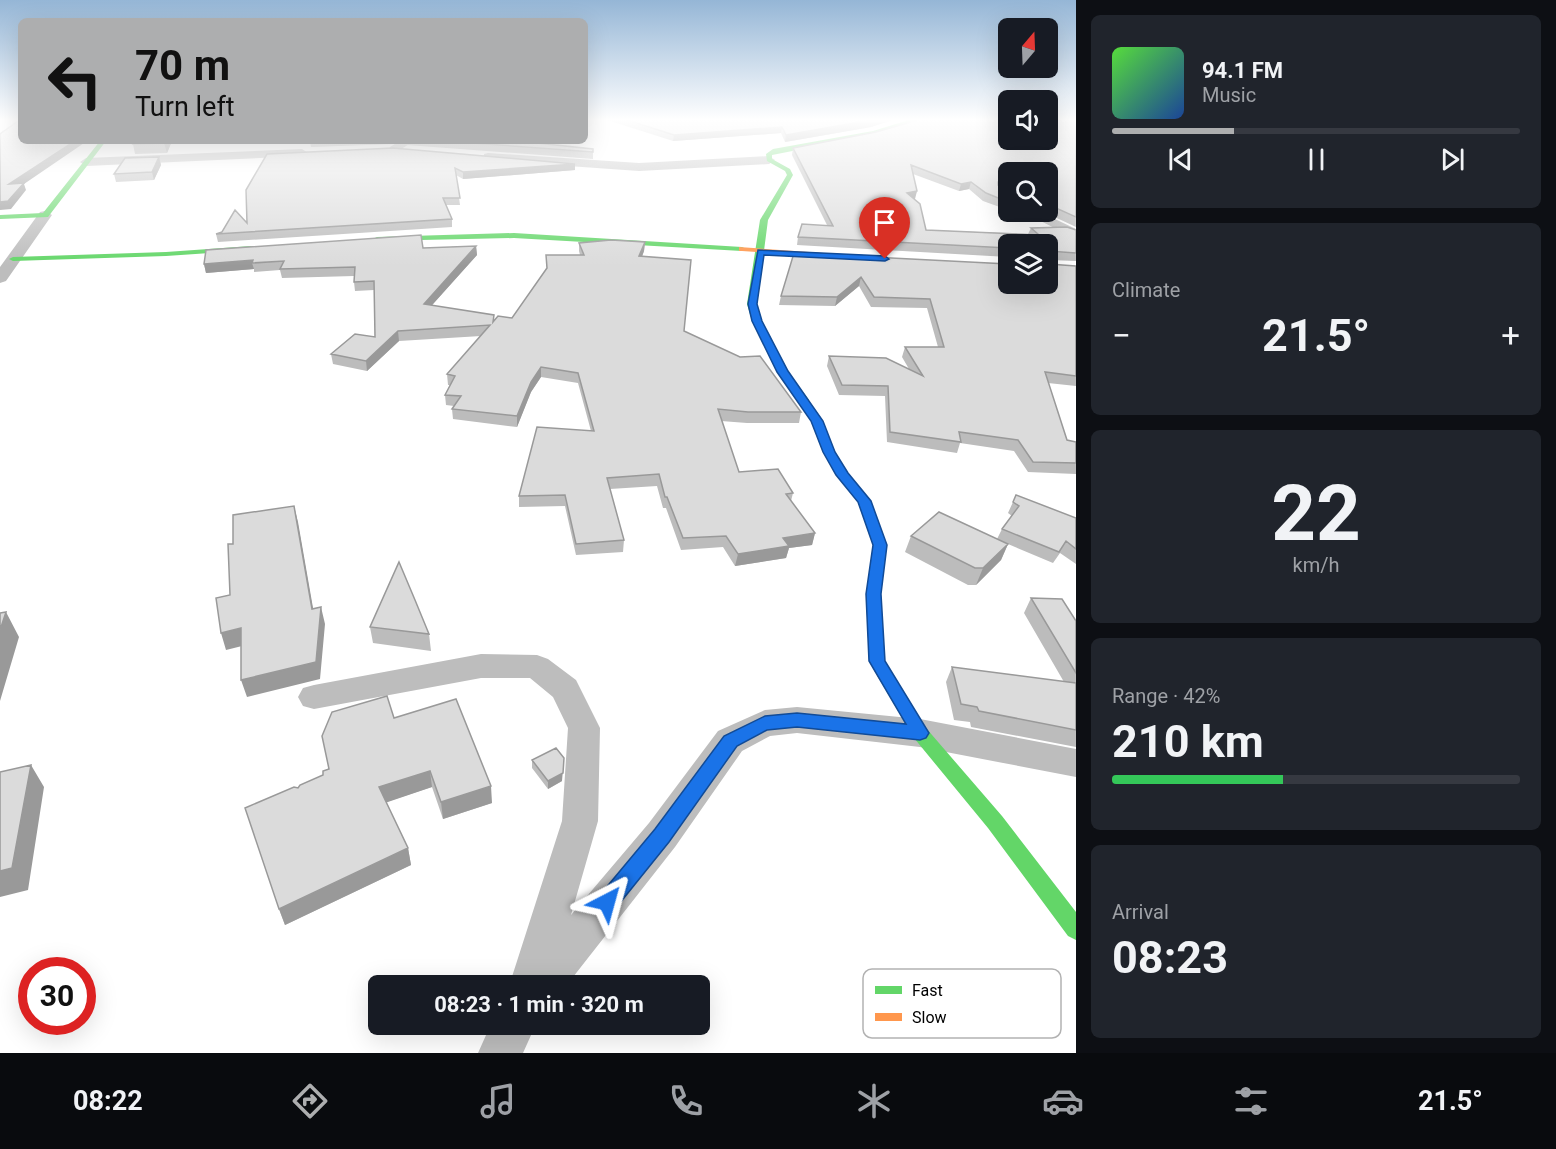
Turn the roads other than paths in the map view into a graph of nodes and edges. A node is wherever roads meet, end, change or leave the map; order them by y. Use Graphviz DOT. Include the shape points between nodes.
graph roads {
  1 [pos="81,168"];
  2 [pos="784,168"];
  3 [pos="45,215"];
  4 [pos="0,217"];
  5 [pos="1050,222"];
  6 [pos="1076,235"];
  7 [pos="363,240"];
  8 [pos="270,246"];
  9 [pos="760,252"];
  10 [pos="850,257"];
  11 [pos="13,259"];
  12 [pos="0,278"];
  13 [pos="314,697"];
  14 [pos="920,733"];
  15 [pos="1076,763"];
  16 [pos="1076,928"];
  17 [pos="533,975"];
  18 [pos="548,975"];
  19 [pos="509,1035"];
  20 [pos="500,1053"];
  1 -- 3 [label="street"];
  2 -- 9 [label="street" via="790,175 764,220"];
  3 -- 4 [label="street"];
  3 -- 11 [label="street"];
  5 -- 6 [label="street"];
  7 -- 9 [label="street" via="432,235 546,235"];
  8 -- 11 [label="street"];
  9 -- 10 [label="street"];
  9 -- 14 [label="street" via="753,304 757,321 783,372 817,421 829,452 864,501 880,545 873,594 877,661"];
  11 -- 12 [label="street"];
  13 -- 17 [label="street" via="481,666 537,667 565,689 584,728 580,821"];
  14 -- 15 [label="street"];
  14 -- 16 [label="street"];
  14 -- 18 [label="street" via="797,720 765,723 730,741 662,836"];
  19 -- 20 [label="street"];
}
